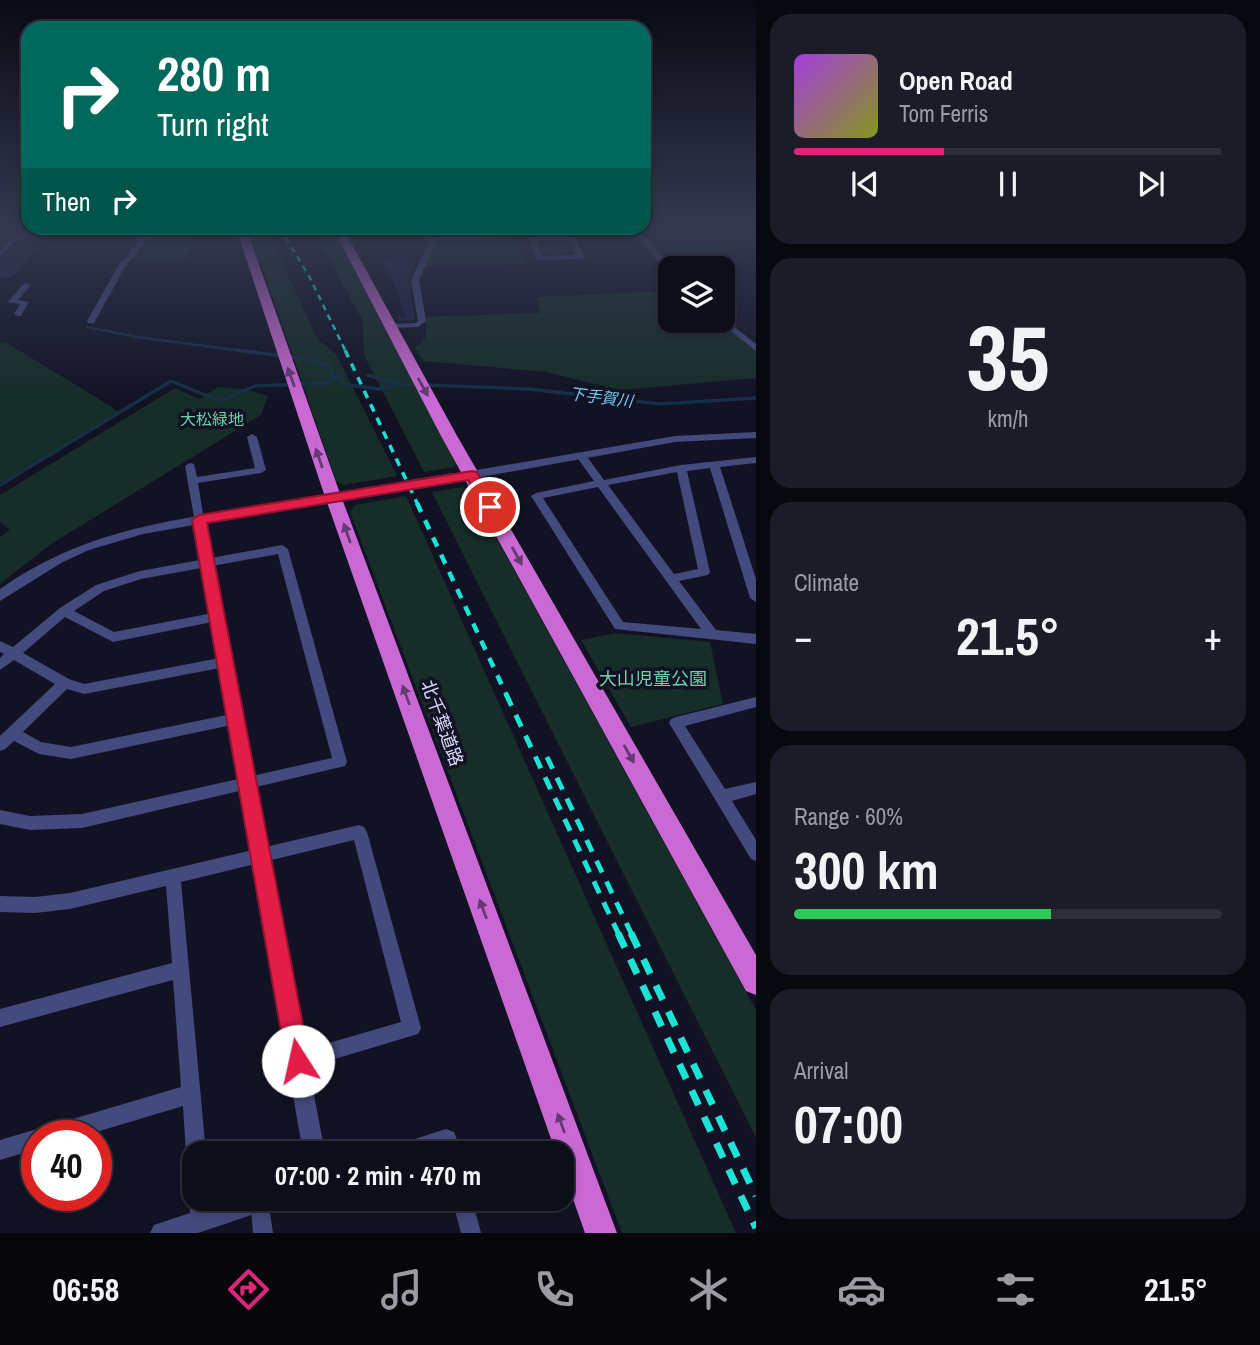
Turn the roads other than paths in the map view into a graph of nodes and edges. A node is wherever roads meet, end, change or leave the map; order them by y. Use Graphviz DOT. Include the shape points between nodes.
graph roads {
  1 [pos="27,285"];
  2 [pos="111,286"];
  3 [pos="260,286"];
  4 [pos="368,286"];
  5 [pos="416,286"];
  6 [pos="18,314"];
  7 [pos="91,321"];
  8 [pos="389,326"];
  9 [pos="735,330"];
  10 [pos="756,348"];
  11 [pos="756,435"];
  12 [pos="252,437"];
  13 [pos="581,456"];
  14 [pos="756,460"];
  15 [pos="714,464"];
  16 [pos="190,466"];
  17 [pos="681,468"];
  18 [pos="463,477"];
  19 [pos="192,481"];
  20 [pos="601,483"];
  21 [pos="342,496"];
  22 [pos="199,520"];
  23 [pos="208,562"];
  24 [pos="671,579"];
  25 [pos="3,590"];
  26 [pos="756,598"];
  27 [pos="64,611"];
  28 [pos="218,617"];
  29 [pos="712,635"];
  30 [pos="756,639"];
  31 [pos="0,646"];
  32 [pos="13,653"];
  33 [pos="225,662"];
  34 [pos="0,665"];
  35 [pos="65,683"];
  36 [pos="756,702"];
  37 [pos="236,719"];
  38 [pos="12,733"];
  39 [pos="0,745"];
  40 [pos="247,782"];
  41 [pos="756,788"];
  42 [pos="720,797"];
  43 [pos="0,817"];
  44 [pos="756,854"];
  45 [pos="261,856"];
  46 [pos="173,877"];
  47 [pos="0,904"];
  48 [pos="180,969"];
  49 [pos="756,981"];
  50 [pos="0,1018"];
  51 [pos="298,1061"];
  52 [pos="191,1094"];
  53 [pos="103,1120"];
  54 [pos="195,1141"];
  55 [pos="312,1141"];
  56 [pos="21,1144"];
  57 [pos="0,1150"];
  58 [pos="198,1211"];
  59 [pos="263,1211"];
  60 [pos="465,1211"];
  61 [pos="162,1233"];
  62 [pos="263,1233"];
  63 [pos="471,1233"];
  64 [pos="601,1233"];
  1 -- 6 [label="street" via="12,302 25,302"];
  2 -- 7 [label="street"];
  21 -- 3 [label="highway, 北千葉道路, one-way" via="305,418"];
  4 -- 8 [label="highway"];
  5 -- 8 [label="street" via="422,321"];
  8 -- 18 [label="highway, one-way" via="448,433"];
  9 -- 10 [label="street"];
  11 -- 13 [label="street" via="685,438"];
  12 -- 19 [label="street" via="261,470"];
  13 -- 18 [label="street"];
  13 -- 20 [label="street"];
  14 -- 15 [label="street"];
  15 -- 17 [label="street"];
  15 -- 26 [label="street"];
  16 -- 19 [label="street"];
  17 -- 20 [label="street"];
  17 -- 24 [label="street" via="704,572"];
  18 -- 21 [label="street, bridge"];
  18 -- 49 [label="highway, one-way"];
  19 -- 22 [label="street"];
  20 -- 24 [label="street"];
  20 -- 29 [label="street" via="536,496 619,626"];
  21 -- 22 [label="street"];
  64 -- 21 [label="highway, 北千葉道路, one-way"];
  22 -- 23 [label="street"];
  22 -- 25 [label="street" via="79,547"];
  23 -- 27 [label="street" via="122,580"];
  23 -- 28 [label="street"];
  23 -- 40 [label="street" via="282,549 340,762"];
  24 -- 29 [label="street"];
  27 -- 28 [label="street" via="113,637"];
  27 -- 32 [label="street"];
  28 -- 33 [label="street"];
  29 -- 30 [label="street"];
  31 -- 32 [label="street"];
  32 -- 34 [label="street"];
  32 -- 35 [label="street"];
  33 -- 35 [label="street" via="99,688"];
  33 -- 37 [label="street"];
  35 -- 38 [label="street"];
  36 -- 42 [label="street" via="676,723"];
  37 -- 38 [label="street" via="71,753 39,748"];
  37 -- 40 [label="street"];
  38 -- 39 [label="street"];
  40 -- 43 [label="street" via="82,821 44,824"];
  40 -- 45 [label="street"];
  41 -- 42 [label="street"];
  42 -- 44 [label="street"];
  45 -- 46 [label="street"];
  45 -- 51 [label="street"];
  45 -- 51 [label="street" via="359,832 412,1028"];
  46 -- 47 [label="street" via="70,901"];
  46 -- 48 [label="street"];
  48 -- 50 [label="street"];
  48 -- 52 [label="street"];
  51 -- 55 [label="street"];
  52 -- 53 [label="street"];
  52 -- 54 [label="street"];
  56 -- 57 [label="street"];
  58 -- 61 [label="street"];
  59 -- 62 [label="street"];
  60 -- 63 [label="street"];
}
